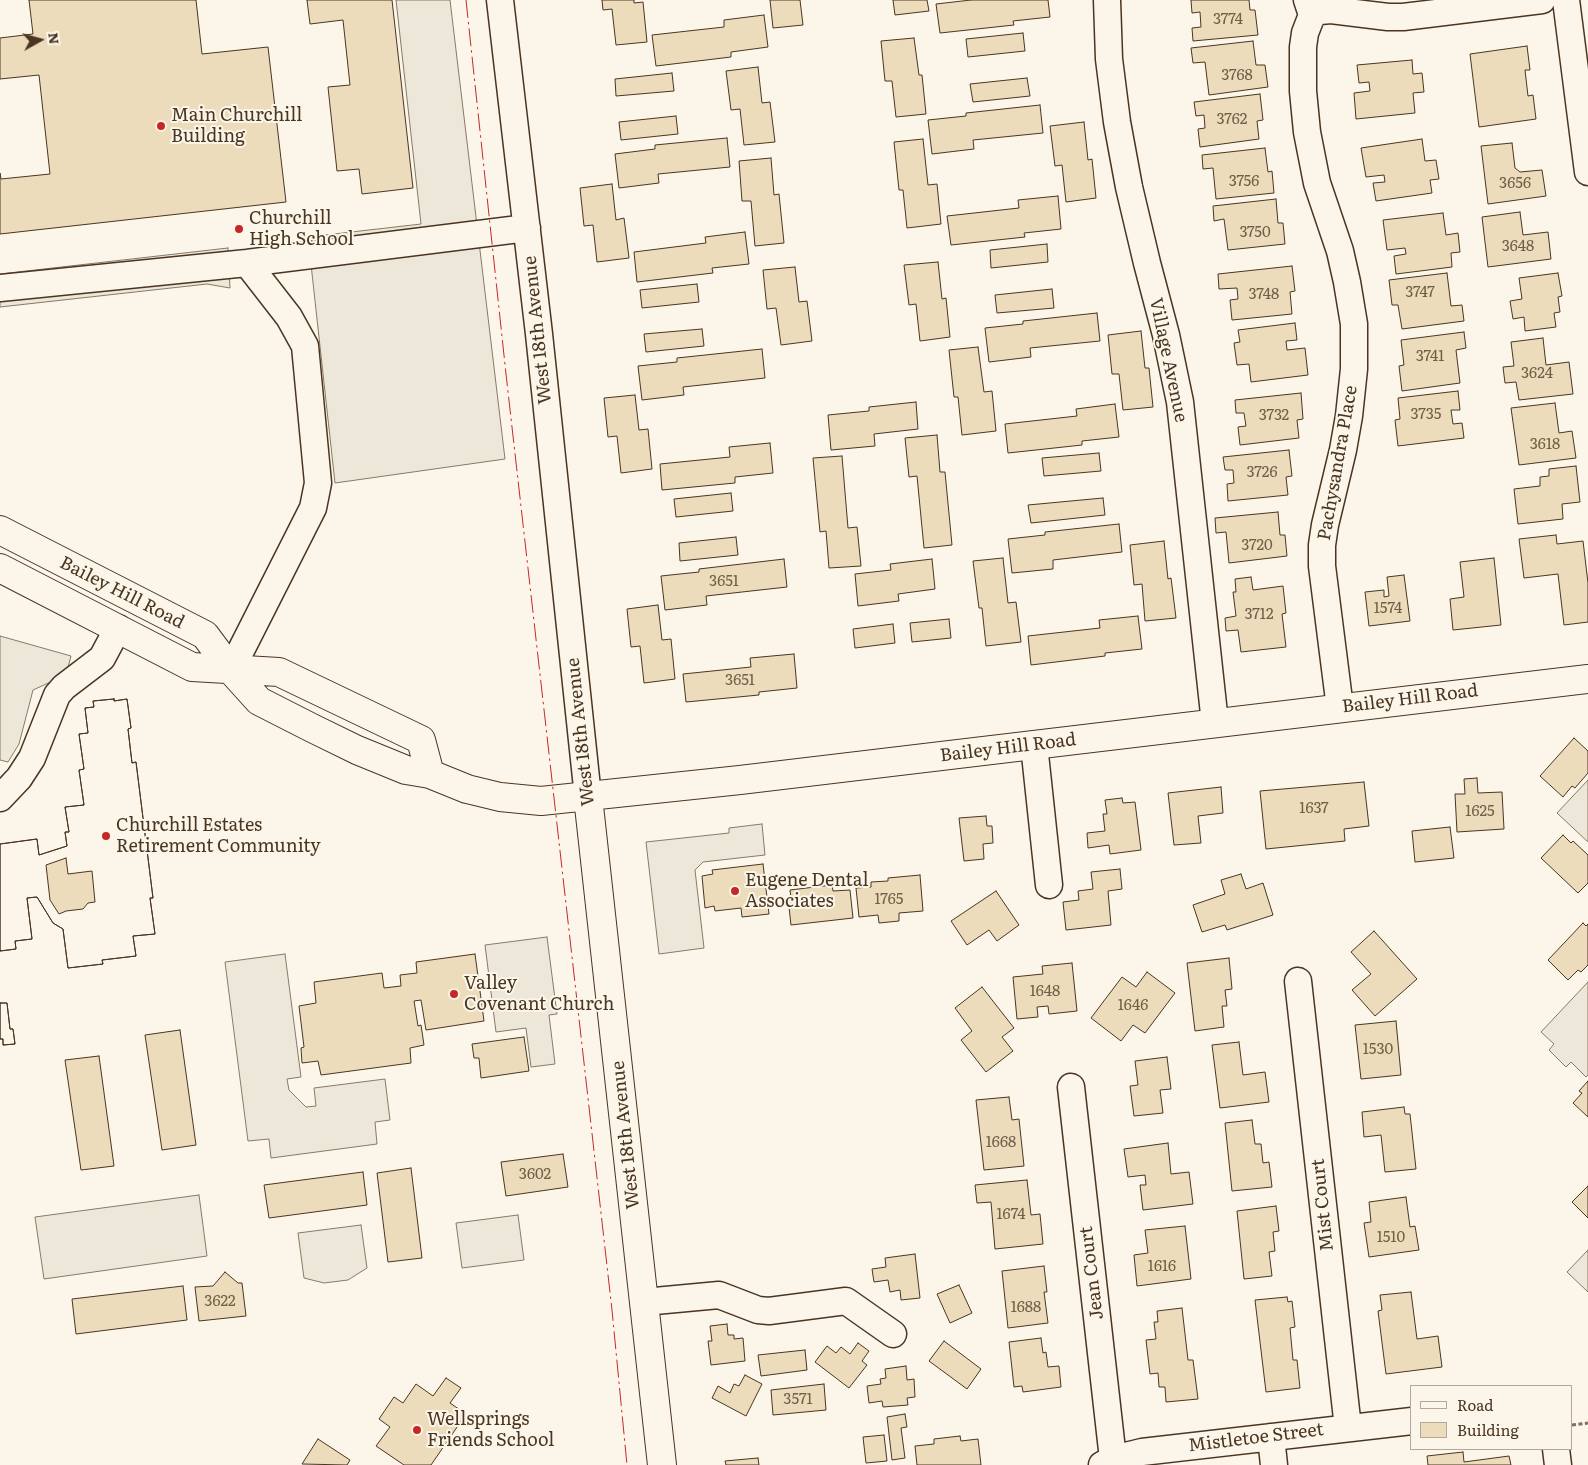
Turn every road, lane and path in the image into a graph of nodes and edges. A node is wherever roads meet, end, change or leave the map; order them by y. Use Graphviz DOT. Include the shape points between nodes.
graph roads {
  1 [pos="500,0"];
  2 [pos="1108,0"];
  3 [pos="1542,0"];
  4 [pos="1566,0"];
  5 [pos="1310,8"];
  6 [pos="1588,172"];
  7 [pos="527,228"];
  8 [pos="247,263"];
  9 [pos="0,288"];
  10 [pos="0,530"];
  11 [pos="0,568"];
  12 [pos="118,628"];
  13 [pos="231,670"];
  14 [pos="1588,679"];
  15 [pos="1340,708"];
  16 [pos="1215,723"];
  17 [pos="1034,745"];
  18 [pos="430,774"];
  19 [pos="588,796"];
  20 [pos="0,798"];
  21 [pos="1049,884"];
  22 [pos="1298,981"];
  23 [pos="1070,1087"];
  24 [pos="644,1302"];
  25 [pos="893,1334"];
  26 [pos="1410,1421"];
  27 [pos="1588,1423"];
  28 [pos="1573,1425"];
  29 [pos="1348,1428"];
  30 [pos="1271,1437"];
  31 [pos="1556,1450"];
  32 [pos="1108,1462"];
  33 [pos="662,1465"];
  34 [pos="1274,1465"];
  35 [pos="1558,1465"];
  1 -- 7 [label="street, West 18th Avenue"];
  2 -- 16 [label="street, Village Avenue" via="1109,59 1117,122 1129,187 1180,402"];
  3 -- 5 [label="street, Pachysandra Place" via="1403,17"];
  4 -- 6 [label="street"];
  5 -- 15 [label="street, Pachysandra Place" via="1303,47 1307,132 1317,183 1340,251 1354,324 1353,393 1322,545"];
  7 -- 8 [label="street"];
  7 -- 19 [label="street, West 18th Avenue"];
  8 -- 9 [label="street"];
  8 -- 13 [label="street" via="289,317 305,346 318,484 313,508"];
  10 -- 13 [label="main road, Bailey Hill Road" via="205,635"];
  11 -- 12 [label="main road, Bailey Hill Road"];
  12 -- 13 [label="main road, Bailey Hill Road" via="192,667"];
  12 -- 20 [label="street" via="102,658 57,695 32,758"];
  13 -- 18 [label="main road, Bailey Hill Road" via="259,702 357,750 406,770"];
  13 -- 18 [label="main road, Bailey Hill Road" via="278,672 421,740"];
  14 -- 15 [label="main road, Bailey Hill Road"];
  15 -- 16 [label="main road, Bailey Hill Road"];
  16 -- 17 [label="main road, Bailey Hill Road"];
  17 -- 19 [label="main road, Bailey Hill Road"];
  17 -- 21 [label="street"];
  18 -- 19 [label="main road, Bailey Hill Road" via="500,797 540,801"];
  19 -- 24 [label="main road, West 18th Avenue"];
  22 -- 29 [label="street, Mist Court"];
  23 -- 32 [label="street, Jean Court"];
  24 -- 25 [label="street" via="720,1295 769,1311 846,1301"];
  24 -- 33 [label="main road, West 18th Avenue"];
  26 -- 29 [label="street, Mistletoe Street"];
  27 -- 28 [label="path"];
  29 -- 30 [label="street, Mistletoe Street"];
  30 -- 32 [label="street, Mistletoe Street" via="1142,1452"];
  30 -- 34 [label="street"];
  31 -- 35 [label="street"];
}
